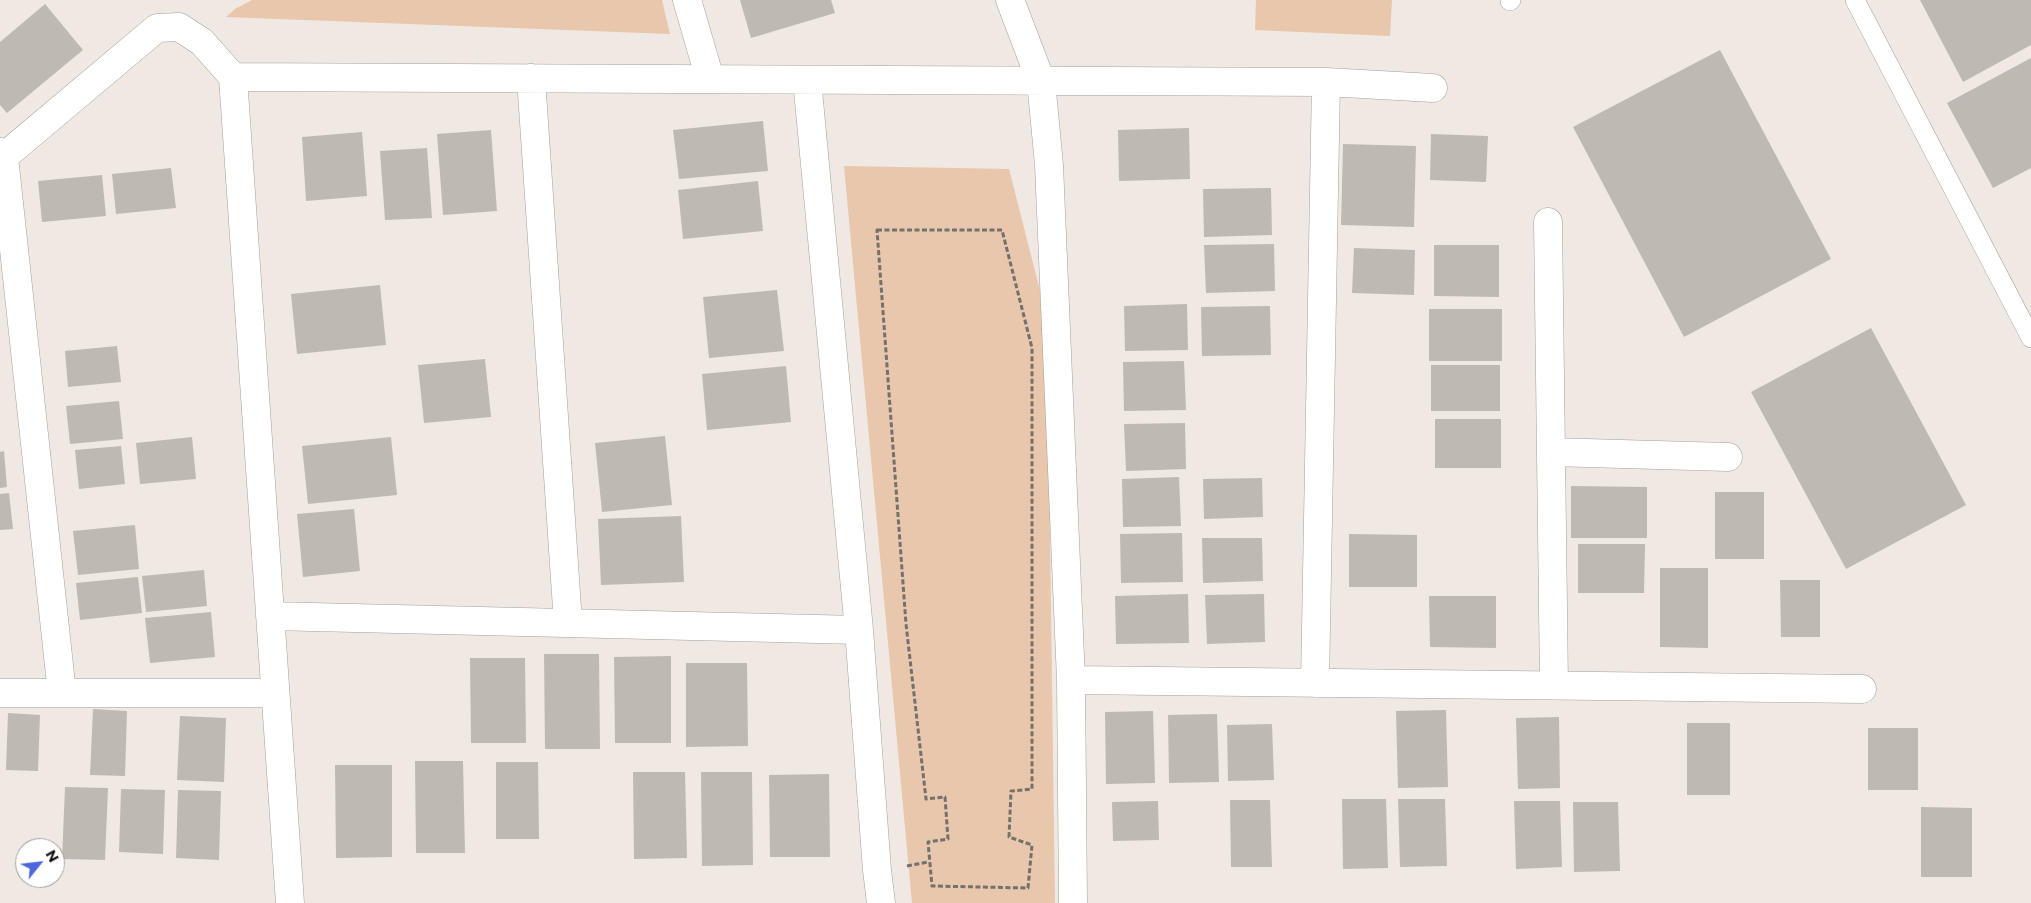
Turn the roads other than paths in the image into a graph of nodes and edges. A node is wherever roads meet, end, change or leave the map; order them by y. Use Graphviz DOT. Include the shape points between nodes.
graph roads {
  1 [pos="687,0"];
  2 [pos="1010,0"];
  3 [pos="1856,0"];
  4 [pos="234,77"];
  5 [pos="532,78"];
  6 [pos="710,79"];
  7 [pos="807,80"];
  8 [pos="1041,81"];
  9 [pos="1326,82"];
  10 [pos="1433,88"];
  11 [pos="1,157"];
  12 [pos="1548,222"];
  13 [pos="2031,338"];
  14 [pos="1551,452"];
  15 [pos="1728,457"];
  16 [pos="270,616"];
  17 [pos="568,623"];
  18 [pos="859,630"];
  19 [pos="1071,680"];
  20 [pos="1315,682"];
  21 [pos="1554,685"];
  22 [pos="1862,688"];
  23 [pos="0,693"];
  24 [pos="62,693"];
  25 [pos="275,693"];
  26 [pos="290,903"];
  27 [pos="881,903"];
  28 [pos="1073,903"];
  1 -- 6 [label="street"];
  2 -- 8 [label="street"];
  3 -- 13 [label="lane"];
  4 -- 5 [label="street"];
  4 -- 11 [label="street" via="202,42 179,27 157,28"];
  4 -- 16 [label="street"];
  5 -- 6 [label="street"];
  5 -- 17 [label="street"];
  6 -- 7 [label="street"];
  7 -- 8 [label="street"];
  7 -- 18 [label="street"];
  8 -- 9 [label="street"];
  8 -- 19 [label="street" via="1050,165"];
  9 -- 10 [label="street"];
  9 -- 20 [label="street"];
  11 -- 24 [label="street"];
  12 -- 14 [label="street"];
  14 -- 15 [label="street"];
  14 -- 21 [label="street"];
  16 -- 17 [label="street"];
  16 -- 25 [label="street"];
  17 -- 18 [label="street"];
  18 -- 27 [label="street"];
  19 -- 20 [label="street"];
  19 -- 28 [label="street"];
  20 -- 21 [label="street"];
  21 -- 22 [label="street"];
  23 -- 24 [label="street"];
  24 -- 25 [label="street"];
  25 -- 26 [label="street"];
}
